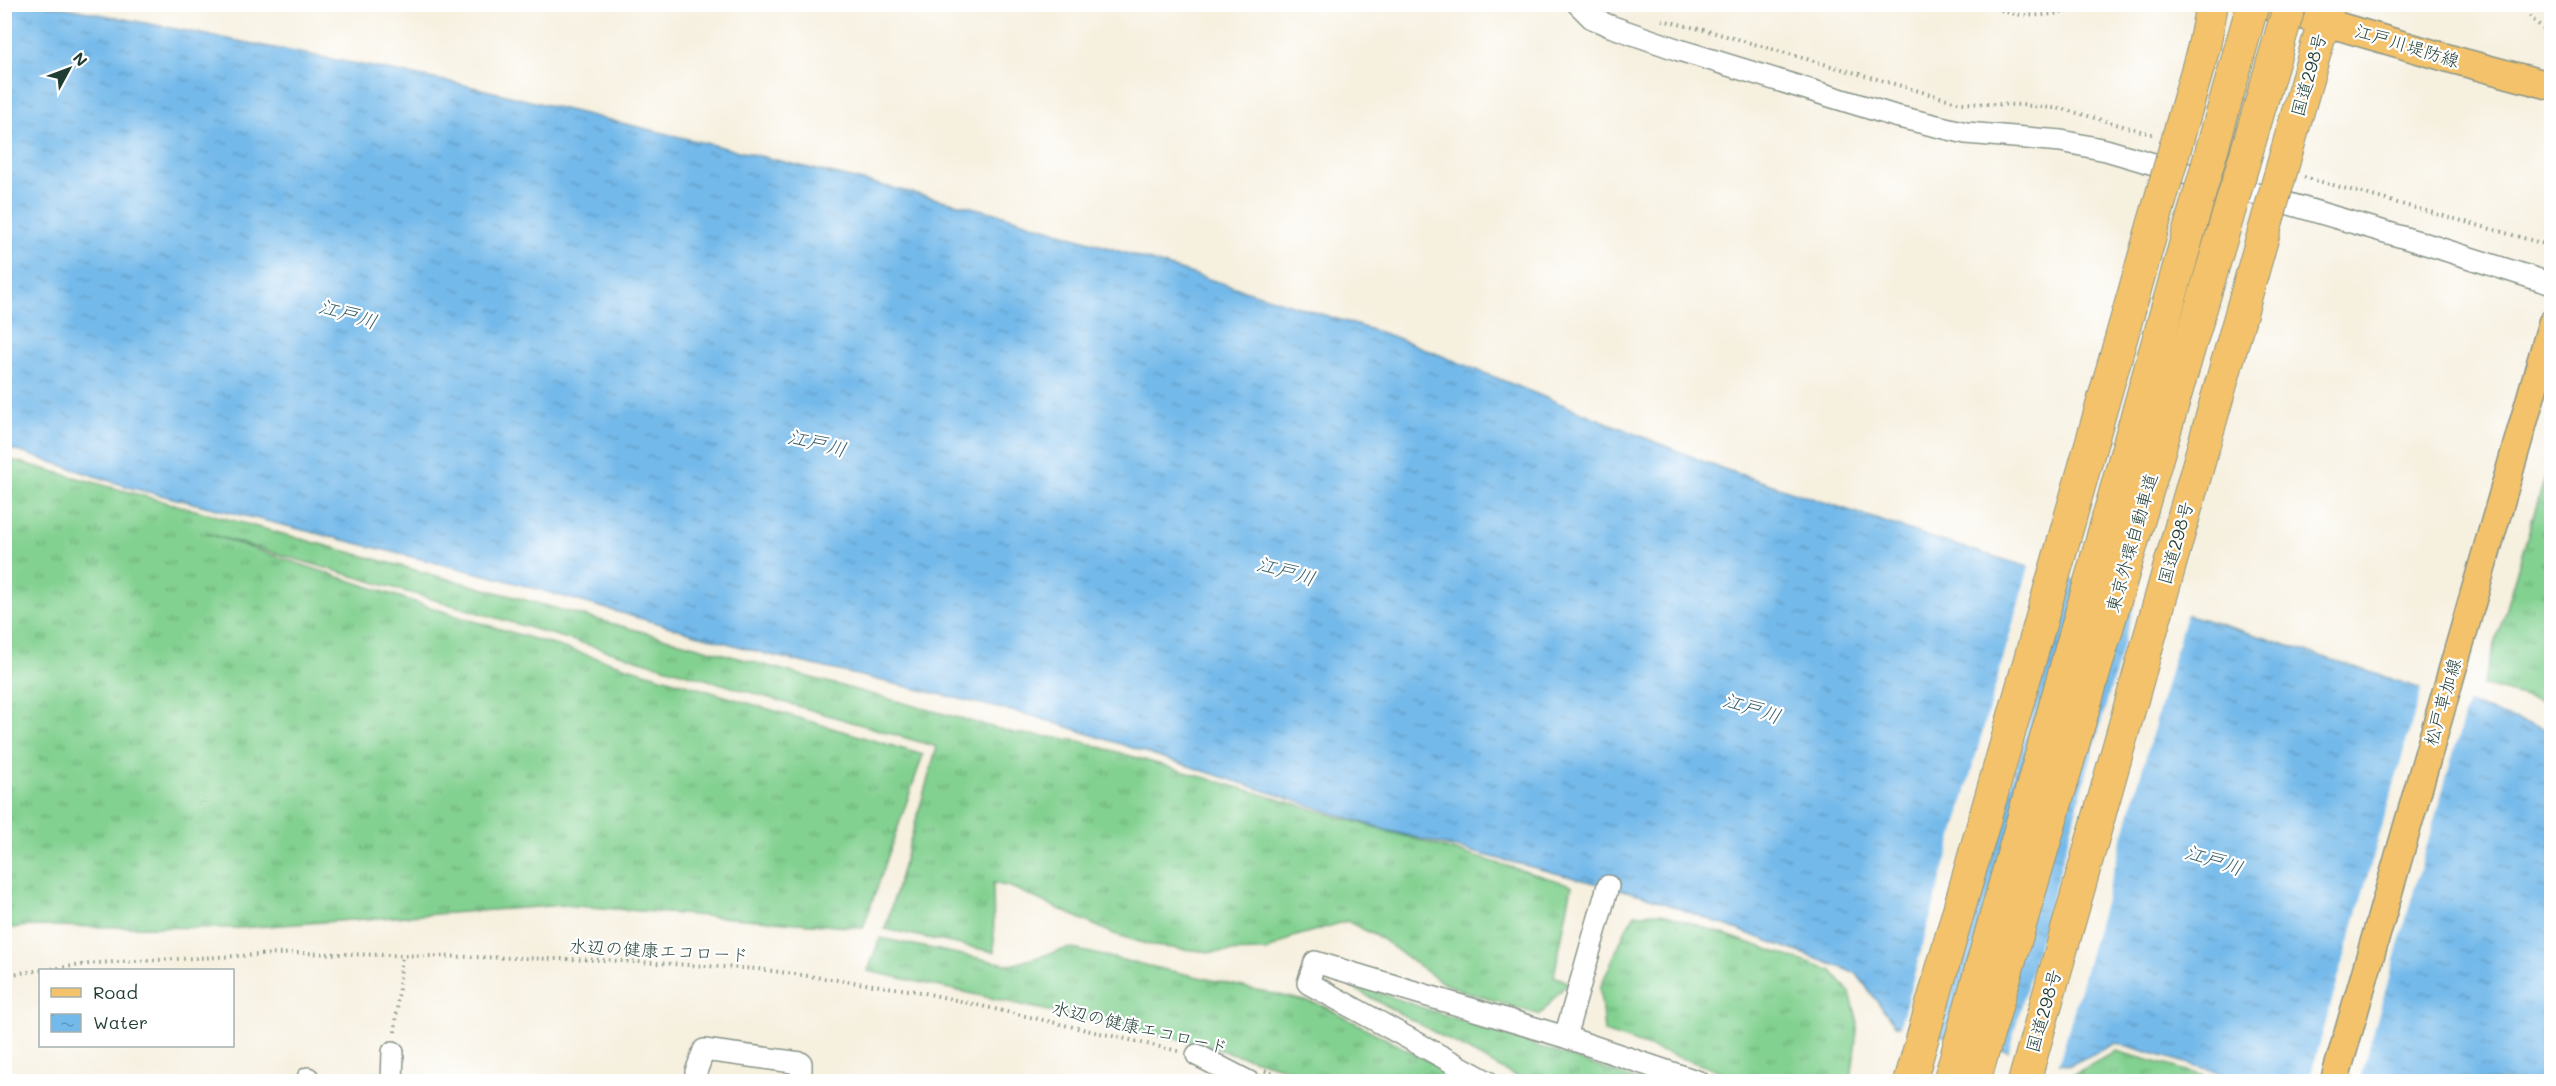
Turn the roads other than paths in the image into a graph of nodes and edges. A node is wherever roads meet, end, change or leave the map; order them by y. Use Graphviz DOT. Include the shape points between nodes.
graph roads {
  1 [pos="1578,4"];
  2 [pos="2212,4"];
  3 [pos="2253,4"];
  4 [pos="2262,4"];
  5 [pos="2290,4"];
  6 [pos="2327,13"];
  7 [pos="2552,86"];
  8 [pos="2552,284"];
  9 [pos="2552,323"];
  10 [pos="1608,886"];
  11 [pos="1565,1037"];
  12 [pos="393,1052"];
  13 [pos="1197,1055"];
  14 [pos="696,1071"];
  15 [pos="1252,1075"];
  16 [pos="392,1082"];
  17 [pos="801,1082"];
  18 [pos="1488,1082"];
  19 [pos="1699,1082"];
  20 [pos="1910,1082"];
  21 [pos="1949,1082"];
  22 [pos="1974,1082"];
  23 [pos="2024,1082"];
  24 [pos="2334,1082"];
  1 -- 8 [label="street" via="1592,18 1620,29 1895,116 1966,133 2061,141 2106,150"];
  2 -- 20 [label="highway, bridge" via="2204,46"];
  3 -- 21 [label="highway, 東京外環自動車道, bridge"];
  4 -- 6 [label="main road, 江戸川堤防線"];
  5 -- 22 [label="highway, 東京外環自動車道, bridge"];
  6 -- 7 [label="main road, 江戸川堤防線" via="2458,62"];
  6 -- 23 [label="highway, 国道298号, bridge"];
  9 -- 24 [label="main road, 松戸草加線"];
  10 -- 11 [label="street"];
  11 -- 18 [label="street" via="1315,962 1308,983"];
  11 -- 19 [label="street"];
  12 -- 16 [label="street"];
  13 -- 15 [label="street"];
  14 -- 17 [label="street" via="704,1050 801,1063"];
}
